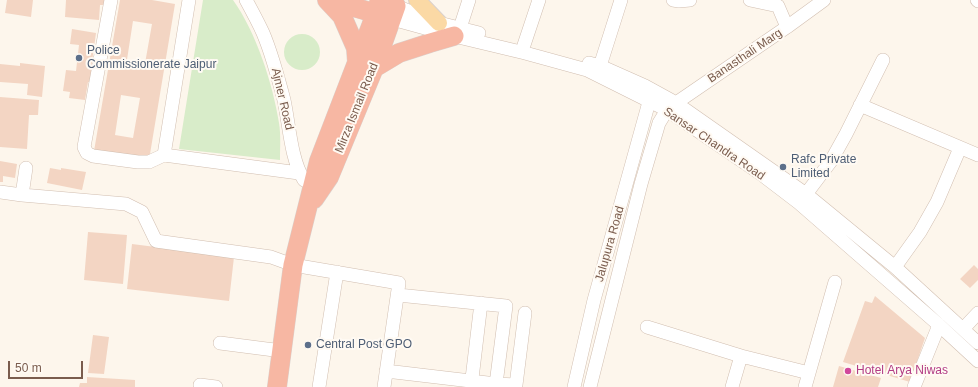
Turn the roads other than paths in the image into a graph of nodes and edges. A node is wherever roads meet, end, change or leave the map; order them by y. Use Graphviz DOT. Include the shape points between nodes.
graph roads {
  1 [pos="111,0"];
  2 [pos="189,0"];
  3 [pos="246,0"];
  4 [pos="327,0"];
  5 [pos="416,0"];
  6 [pos="469,0"];
  7 [pos="539,0"];
  8 [pos="620,0"];
  9 [pos="673,0"];
  10 [pos="690,0"];
  11 [pos="750,0"];
  12 [pos="824,0"];
  13 [pos="809,4"];
  14 [pos="387,6"];
  15 [pos="439,23"];
  16 [pos="787,27"];
  17 [pos="457,32"];
  18 [pos="524,45"];
  19 [pos="882,60"];
  20 [pos="366,65"];
  21 [pos="600,66"];
  22 [pos="652,97"];
  23 [pos="860,105"];
  24 [pos="671,107"];
  25 [pos="960,148"];
  26 [pos="978,154"];
  27 [pos="164,155"];
  28 [pos="26,168"];
  29 [pos="299,173"];
  30 [pos="0,192"];
  31 [pos="806,194"];
  32 [pos="22,196"];
  33 [pos="311,200"];
  34 [pos="293,265"];
  35 [pos="895,267"];
  36 [pos="337,272"];
  37 [pos="835,282"];
  38 [pos="398,295"];
  39 [pos="481,303"];
  40 [pos="525,313"];
  41 [pos="978,313"];
  42 [pos="939,325"];
  43 [pos="647,327"];
  44 [pos="963,329"];
  45 [pos="978,342"];
  46 [pos="220,343"];
  47 [pos="282,351"];
  48 [pos="741,356"];
  49 [pos="978,361"];
  50 [pos="386,371"];
  51 [pos="809,373"];
  52 [pos="472,384"];
  53 [pos="200,385"];
  54 [pos="496,385"];
  55 [pos="574,385"];
  56 [pos="516,386"];
  57 [pos="216,387"];
  58 [pos="277,387"];
  59 [pos="319,387"];
  60 [pos="384,387"];
  61 [pos="590,387"];
  62 [pos="732,387"];
  63 [pos="805,387"];
  64 [pos="914,387"];
  1 -- 27 [label="street" via="84,147 87,153 93,156 138,162 149,162"];
  2 -- 27 [label="street"];
  3 -- 29 [label="street, Ajmer Road" via="263,33 275,65"];
  4 -- 14 [label="highway"];
  4 -- 20 [label="highway" via="342,16"];
  5 -- 15 [label="main road"];
  6 -- 17 [label="street"];
  7 -- 18 [label="street"];
  8 -- 21 [label="street"];
  9 -- 10 [label="street"];
  11 -- 16 [label="street" via="778,6"];
  12 -- 13 [label="street, Banasthali Marg"];
  13 -- 16 [label="street, Banasthali Marg"];
  14 -- 15 [label="street, Sansar Chandra Road"];
  14 -- 17 [label="street, Sansar Chandra Road"];
  14 -- 20 [label="highway, Mirza Ismail Road"];
  15 -- 17 [label="street, Sansar Chandra Road"];
  16 -- 24 [label="street, Banasthali Marg"];
  17 -- 18 [label="street, Sansar Chandra Road"];
  17 -- 20 [label="highway"];
  17 -- 22 [label="street, Sansar Chandra Road" via="587,70"];
  18 -- 21 [label="street, Sansar Chandra Road"];
  19 -- 23 [label="street"];
  20 -- 33 [label="highway, Mirza Ismail Road" via="319,161"];
  21 -- 22 [label="street, Sansar Chandra Road" via="645,86"];
  22 -- 24 [label="street, Sansar Chandra Road"];
  22 -- 55 [label="street, Jalupura Road" via="594,300"];
  23 -- 25 [label="street"];
  23 -- 31 [label="street" via="831,161"];
  24 -- 31 [label="street, Sansar Chandra Road"];
  24 -- 42 [label="street, Sansar Chandra Road" via="792,198"];
  24 -- 61 [label="street, Jalupura Road" via="659,123 641,184"];
  25 -- 26 [label="street"];
  25 -- 35 [label="street" via="937,202 920,232"];
  27 -- 29 [label="street"];
  28 -- 32 [label="street"];
  29 -- 33 [label="street, Ajmer Road"];
  30 -- 32 [label="street"];
  31 -- 35 [label="street, Sansar Chandra Road"];
  32 -- 34 [label="street" via="126,204 142,212 156,241 271,257"];
  33 -- 34 [label="highway, Mirza Ismail Road"];
  34 -- 36 [label="street"];
  34 -- 47 [label="highway, Mirza Ismail Road"];
  35 -- 44 [label="street, Sansar Chandra Road"];
  36 -- 38 [label="street" via="399,283"];
  36 -- 59 [label="street"];
  37 -- 51 [label="street"];
  38 -- 39 [label="street"];
  38 -- 50 [label="street"];
  39 -- 52 [label="street"];
  39 -- 54 [label="street" via="506,306"];
  40 -- 56 [label="street"];
  41 -- 44 [label="street"];
  42 -- 49 [label="street, Sansar Chandra Road"];
  42 -- 64 [label="street"];
  43 -- 48 [label="street"];
  44 -- 45 [label="street, Sansar Chandra Road"];
  46 -- 47 [label="street"];
  47 -- 58 [label="highway, Mirza Ismail Road"];
  48 -- 51 [label="street"];
  48 -- 62 [label="street"];
  50 -- 52 [label="street"];
  50 -- 60 [label="street"];
  51 -- 63 [label="street"];
  52 -- 54 [label="street"];
  53 -- 57 [label="street"];
  54 -- 56 [label="street"];
  55 -- 61 [label="street"];
}
